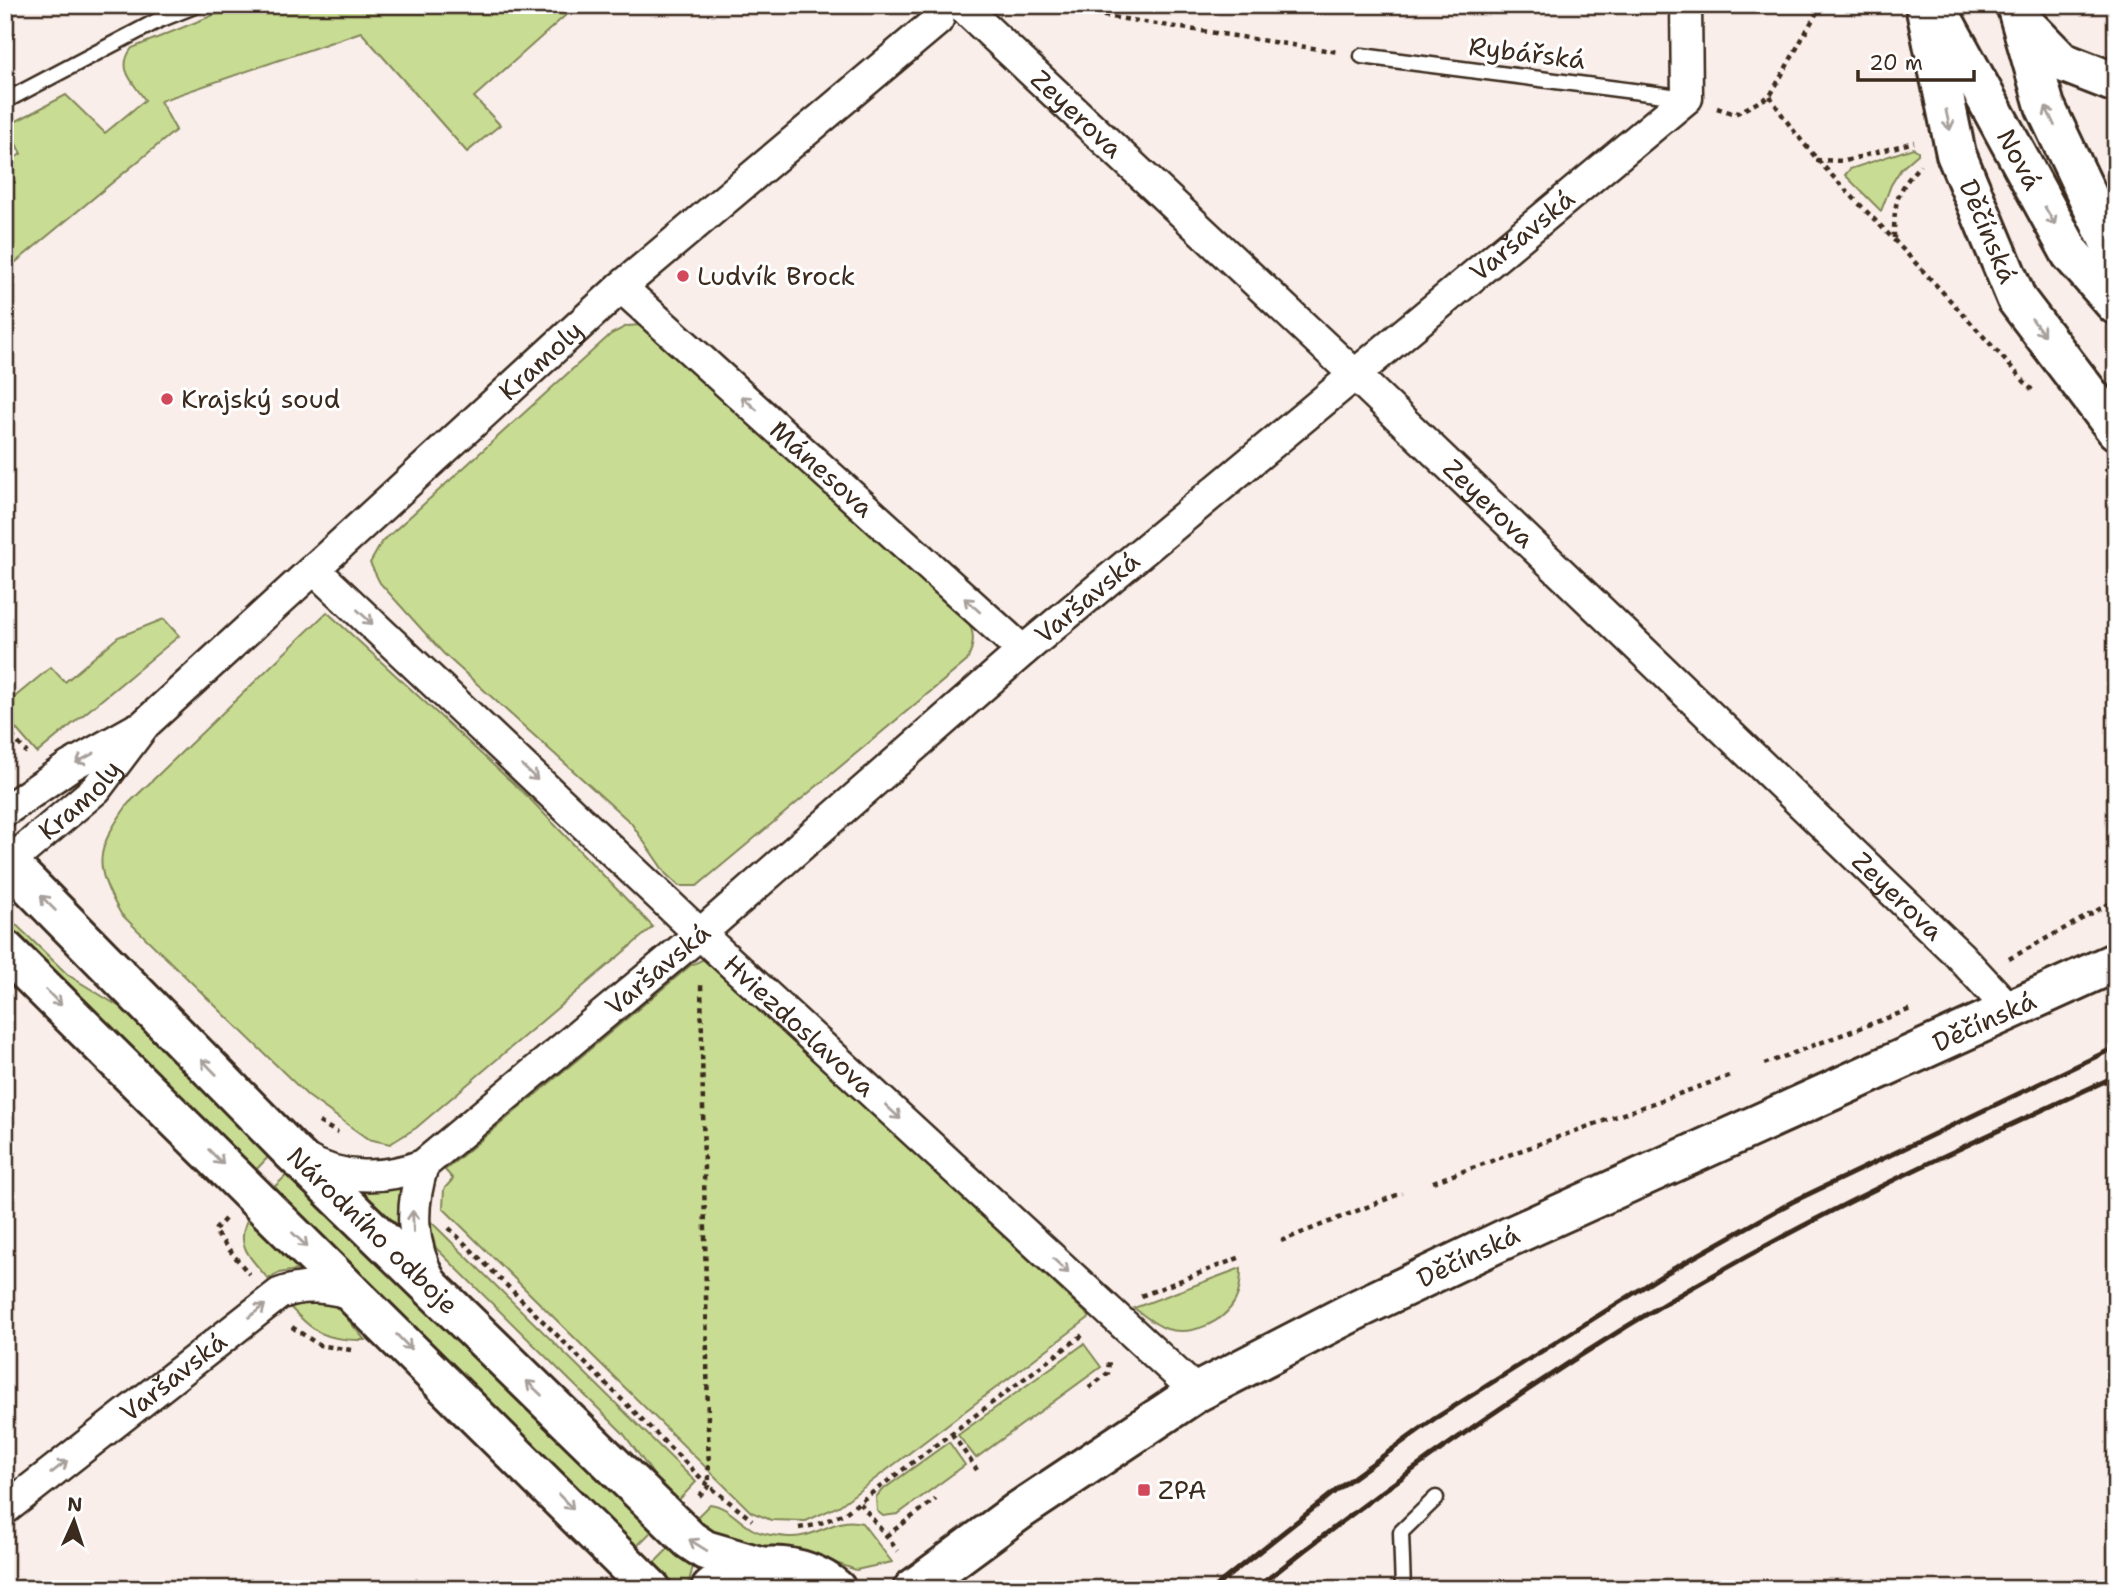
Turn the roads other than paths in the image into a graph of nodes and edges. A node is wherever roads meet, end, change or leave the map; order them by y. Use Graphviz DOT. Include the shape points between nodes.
graph roads {
  1 [pos="197,5"];
  2 [pos="942,5"];
  3 [pos="961,5"];
  4 [pos="1686,5"];
  5 [pos="1925,5"];
  6 [pos="1935,5"];
  7 [pos="2018,13"];
  8 [pos="1362,56"];
  9 [pos="2116,83"];
  10 [pos="1687,98"];
  11 [pos="5,101"];
  12 [pos="2114,241"];
  13 [pos="621,287"];
  14 [pos="2116,305"];
  15 [pos="1353,374"];
  16 [pos="2106,445"];
  17 [pos="315,570"];
  18 [pos="1023,650"];
  19 [pos="145,724"];
  20 [pos="5,811"];
  21 [pos="7,864"];
  22 [pos="700,934"];
  23 [pos="5,950"];
  24 [pos="2116,950"];
  25 [pos="2116,962"];
  26 [pos="2060,988"];
  27 [pos="2010,1009"];
  28 [pos="291,1151"];
  29 [pos="423,1166"];
  30 [pos="356,1294"];
  31 [pos="449,1304"];
  32 [pos="1197,1392"];
  33 [pos="1436,1498"];
  34 [pos="5,1509"];
  35 [pos="762,1567"];
  36 [pos="918,1586"];
  37 [pos="651,1589"];
  38 [pos="711,1589"];
  39 [pos="836,1589"];
  40 [pos="1403,1589"];
  1 -- 11 [label="lane" via="157,21"];
  2 -- 13 [label="street, Kramoly" via="938,20"];
  3 -- 15 [label="street, Zeyerova"];
  4 -- 10 [label="street"];
  5 -- 16 [label="main road, Děčínská, one-way" via="1956,154 2017,300"];
  6 -- 14 [label="main road, Nová, one-way" via="2071,254"];
  7 -- 9 [label="main road" via="2062,62"];
  12 -- 7 [label="main road, Nová, one-way" via="2045,106"];
  8 -- 10 [label="lane, Rybářská"];
  10 -- 15 [label="street, Varšavská"];
  13 -- 17 [label="street, Kramoly"];
  18 -- 13 [label="street, Mánesova, one-way"];
  15 -- 18 [label="street, Varšavská"];
  15 -- 27 [label="street, Zeyerova"];
  17 -- 19 [label="street, Kramoly"];
  17 -- 22 [label="street, Hviezdoslavova, one-way"];
  18 -- 22 [label="street, Varšavská"];
  19 -- 20 [label="street, Kramoly, one-way" via="70,766"];
  19 -- 21 [label="street, Kramoly" via="96,789"];
  28 -- 21 [label="main road, Národního odboje, one-way"];
  22 -- 29 [label="street, Varšavská"];
  22 -- 32 [label="street, Hviezdoslavova, one-way"];
  23 -- 30 [label="main road, one-way"];
  24 -- 26 [label="main road, Děčínská"];
  25 -- 26 [label="main road, Děčínská"];
  26 -- 27 [label="main road, Děčínská"];
  27 -- 32 [label="main road, Děčínská" via="1509,1237"];
  28 -- 29 [label="street, Varšavská" via="326,1169 364,1176"];
  28 -- 31 [label="main road, Národního odboje"];
  31 -- 29 [label="street, one-way" via="426,1272 414,1233 412,1211"];
  34 -- 30 [label="street, Varšavská, one-way" via="270,1301 294,1288 321,1286"];
  30 -- 37 [label="main road, one-way"];
  35 -- 31 [label="main road, Národního odboje, one-way" via="705,1550 690,1539"];
  32 -- 36 [label="main road, Děčínská" via="1020,1510"];
  33 -- 40 [label="lane" via="1401,1532"];
  35 -- 38 [label="main road" via="738,1572"];
  35 -- 39 [label="main road" via="812,1573"];
}
